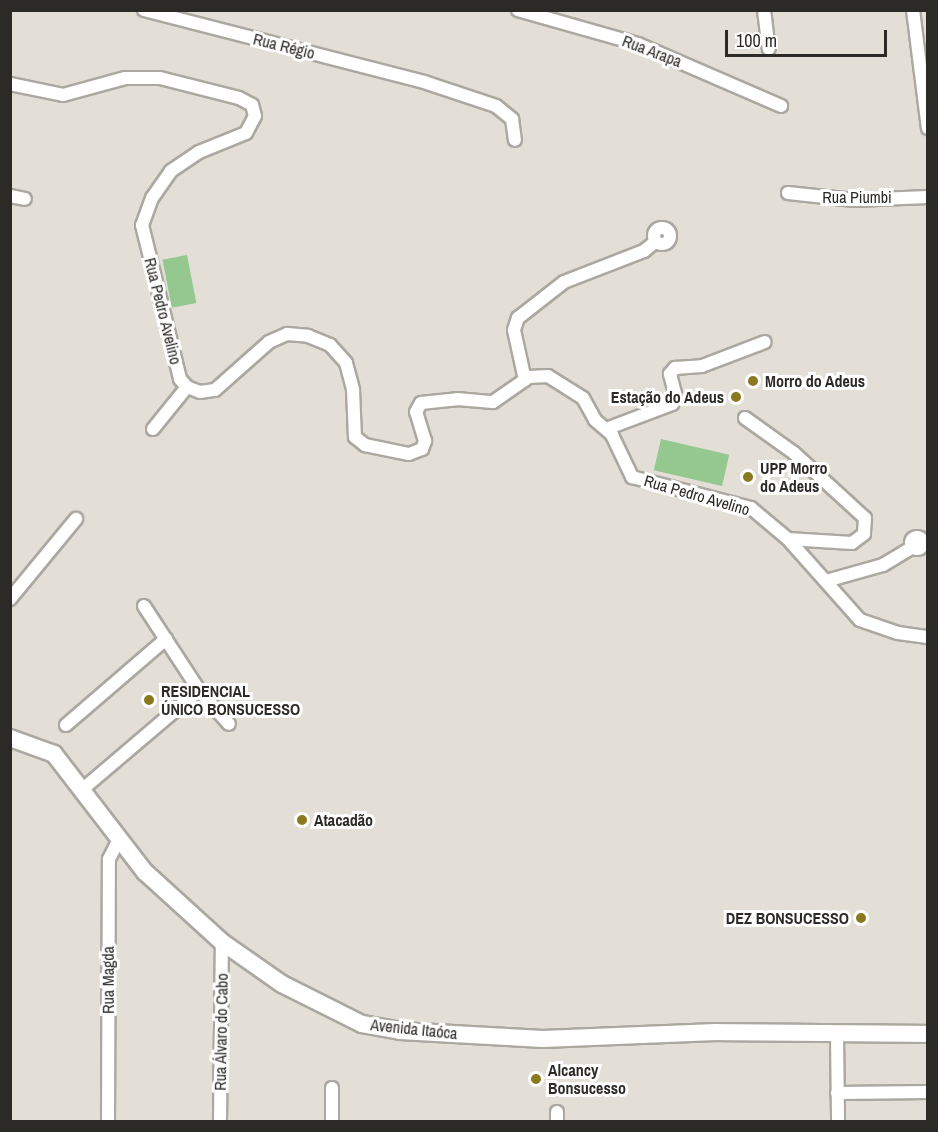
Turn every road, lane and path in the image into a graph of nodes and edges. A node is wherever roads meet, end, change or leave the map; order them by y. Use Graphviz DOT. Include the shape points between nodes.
graph roads {
  1 [pos="144,10"];
  2 [pos="518,10"];
  3 [pos="764,10"];
  4 [pos="913,10"];
  5 [pos="769,49"];
  6 [pos="10,84"];
  7 [pos="781,106"];
  8 [pos="927,128"];
  9 [pos="515,140"];
  10 [pos="788,192"];
  11 [pos="10,196"];
  12 [pos="927,197"];
  13 [pos="25,199"];
  14 [pos="656,242"];
  15 [pos="765,342"];
  16 [pos="525,380"];
  17 [pos="187,387"];
  18 [pos="745,418"];
  19 [pos="153,429"];
  20 [pos="606,429"];
  21 [pos="76,519"];
  22 [pos="788,539"];
  23 [pos="913,547"];
  24 [pos="826,581"];
  25 [pos="10,599"];
  26 [pos="144,606"];
  27 [pos="927,636"];
  28 [pos="166,639"];
  29 [pos="199,690"];
  30 [pos="229,724"];
  31 [pos="66,725"];
  32 [pos="10,738"];
  33 [pos="84,788"];
  34 [pos="117,841"];
  35 [pos="222,942"];
  36 [pos="927,1034"];
  37 [pos="837,1035"];
  38 [pos="332,1088"];
  39 [pos="927,1092"];
  40 [pos="837,1093"];
  41 [pos="108,1122"];
  42 [pos="220,1122"];
  43 [pos="332,1122"];
  44 [pos="838,1122"];
  1 -- 9 [label="street, Rua Régio" via="424,82 496,106 512,119"];
  2 -- 7 [label="street, Rua Arapa" via="638,44"];
  3 -- 5 [label="street"];
  4 -- 8 [label="street"];
  6 -- 17 [label="street, Rua Pedro Avelino" via="63,95 125,78 160,78 239,98 252,105 255,116 246,133 199,152 171,171 152,198 142,225 180,380"];
  10 -- 12 [label="street, Rua Piumbi" via="854,200"];
  11 -- 13 [label="street"];
  14 -- 16 [label="street" via="644,251 564,282 518,318 514,330"];
  15 -- 20 [label="street" via="702,366 673,369 672,404"];
  16 -- 17 [label="street" via="493,402 457,399 421,403 416,412 425,441 422,449 409,454 366,445 355,437 353,390 346,363 330,345 308,336 287,334 269,342 215,390 206,393"];
  16 -- 20 [label="street, Rua Pedro Avelino" via="540,375 561,382 583,398 595,420"];
  17 -- 19 [label="street"];
  18 -- 22 [label="street" via="801,459 857,510 867,525 861,538 852,543"];
  20 -- 22 [label="street, Rua Pedro Avelino" via="632,477 751,508"];
  21 -- 25 [label="street"];
  22 -- 24 [label="street, Rua Pedro Avelino"];
  23 -- 24 [label="street" via="883,565"];
  24 -- 27 [label="street, Rua Pedro Avelino" via="863,622"];
  26 -- 28 [label="street"];
  28 -- 29 [label="street"];
  28 -- 31 [label="street"];
  29 -- 30 [label="street"];
  29 -- 33 [label="street"];
  32 -- 33 [label="main road, Avenida Itaóca" via="54,754"];
  33 -- 34 [label="main road, Avenida Itaóca"];
  34 -- 35 [label="main road, Avenida Itaóca" via="166,893"];
  34 -- 41 [label="street, Rua Magda" via="109,859"];
  35 -- 37 [label="main road, Avenida Itaóca" via="282,984 339,1014 362,1024 400,1031 543,1039 716,1032"];
  35 -- 42 [label="street, Rua Álvaro do Cabo"];
  36 -- 37 [label="main road, Avenida Itaóca"];
  37 -- 40 [label="street"];
  38 -- 43 [label="street"];
  39 -- 40 [label="street"];
  40 -- 44 [label="street"];
}
